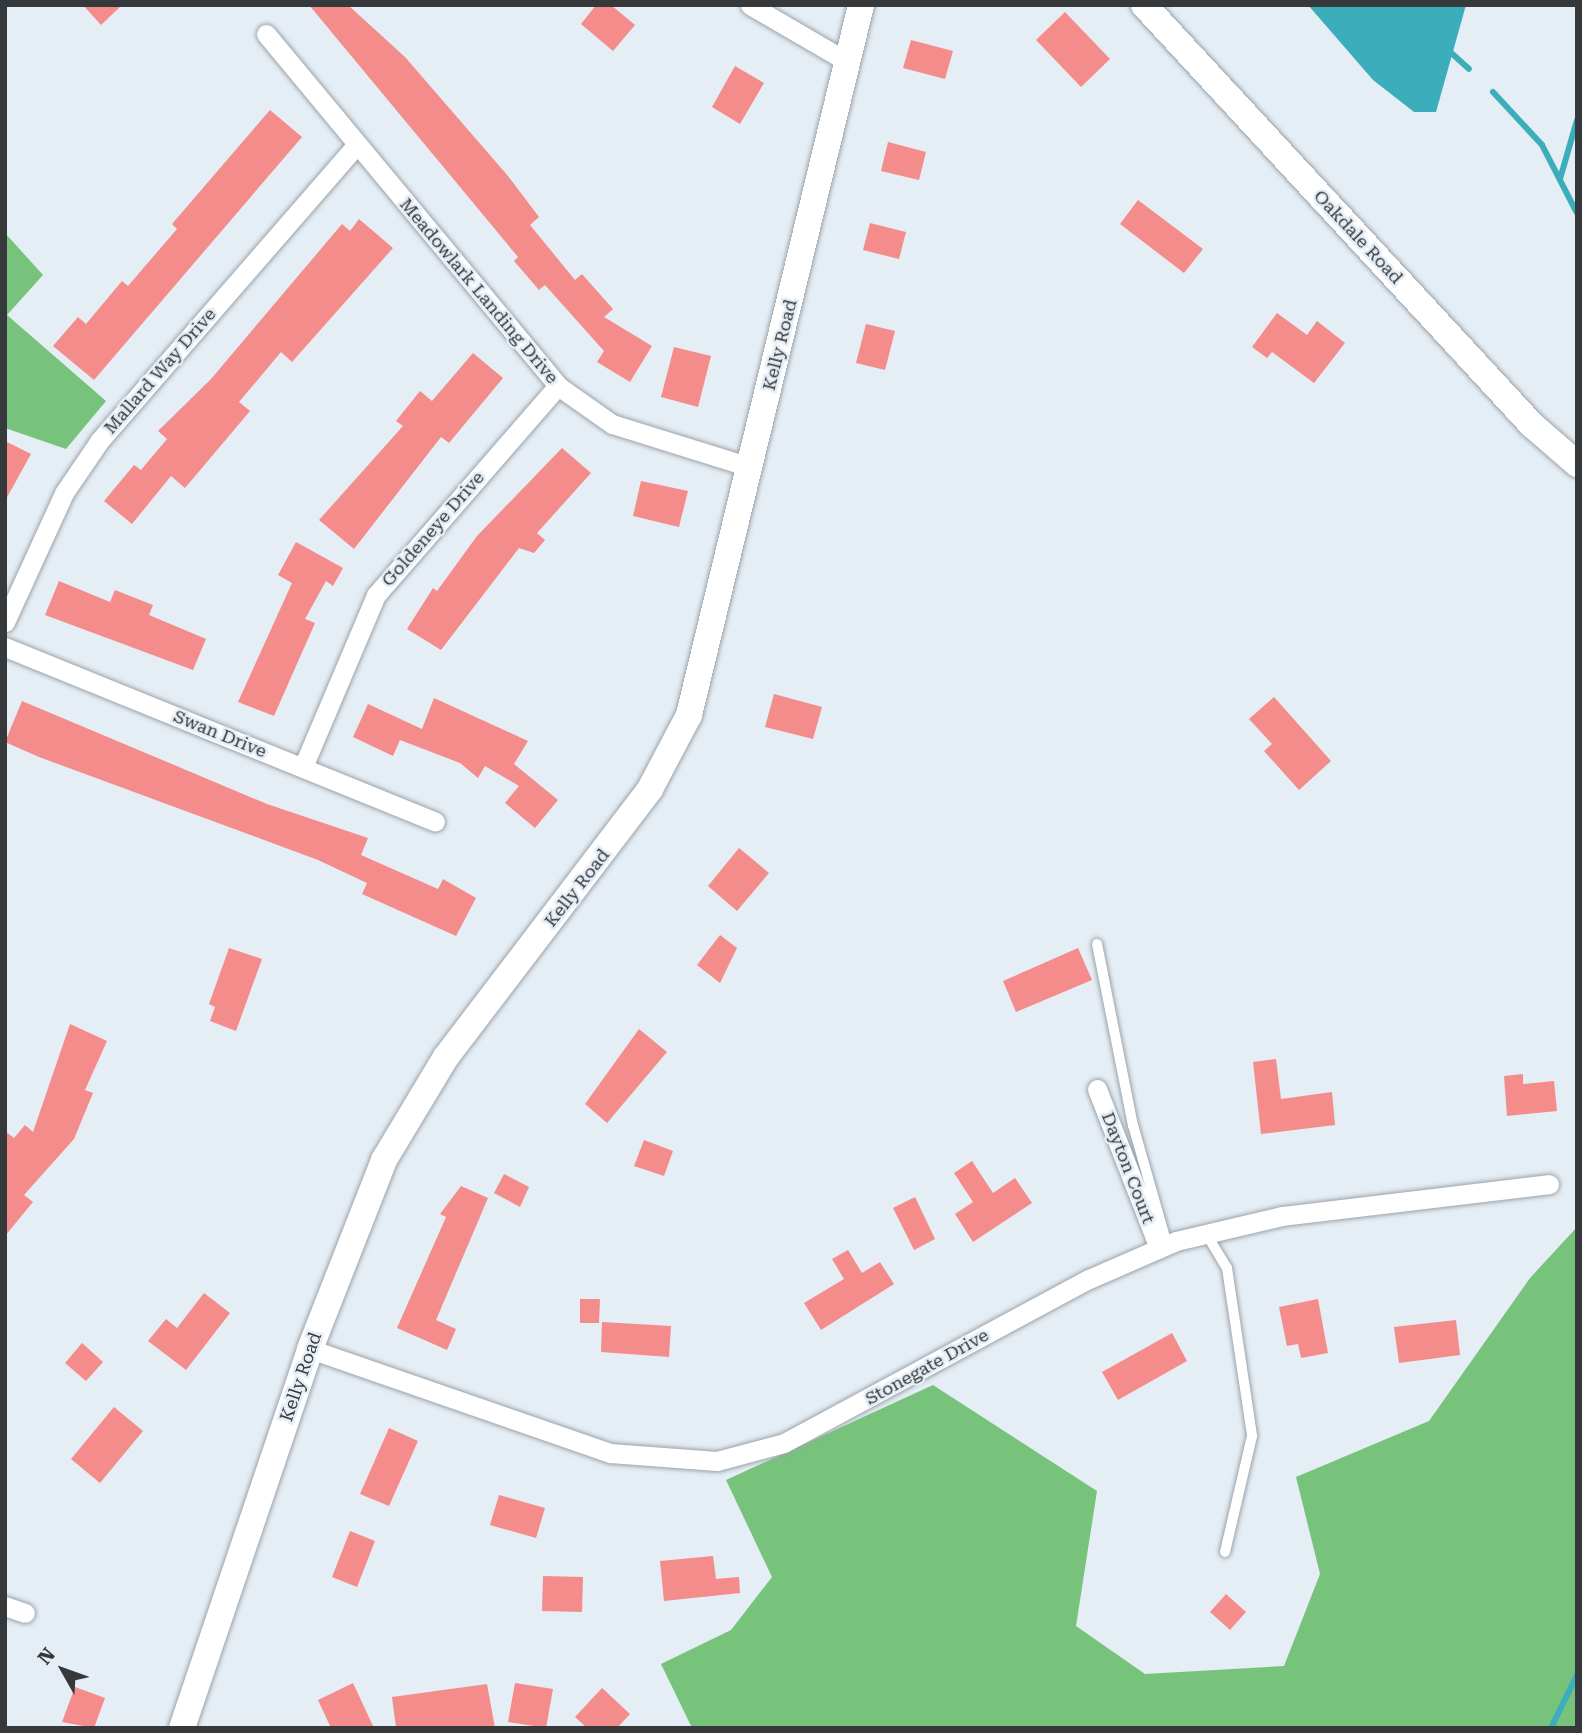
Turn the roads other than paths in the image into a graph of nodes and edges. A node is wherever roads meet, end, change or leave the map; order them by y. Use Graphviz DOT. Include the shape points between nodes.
graph roads {
  1 [pos="750,5"];
  2 [pos="861,5"];
  3 [pos="1144,5"];
  4 [pos="266,34"];
  5 [pos="848,62"];
  6 [pos="356,146"];
  7 [pos="558,386"];
  8 [pos="1577,464"];
  9 [pos="750,467"];
  10 [pos="5,622"];
  11 [pos="5,647"];
  12 [pos="303,767"];
  13 [pos="435,822"];
  14 [pos="1097,944"];
  15 [pos="1097,1089"];
  16 [pos="1549,1184"];
  17 [pos="1204,1233"];
  18 [pos="1163,1246"];
  19 [pos="310,1349"];
  20 [pos="1225,1552"];
  21 [pos="5,1606"];
  22 [pos="25,1613"];
  23 [pos="182,1728"];
  1 -- 5 [label="street"];
  2 -- 5 [label="street, Kelly Road"];
  3 -- 8 [label="street, Oakdale Road" via="1532,425"];
  4 -- 6 [label="street, Meadowlark Landing Drive"];
  5 -- 9 [label="street, Kelly Road"];
  6 -- 7 [label="street, Meadowlark Landing Drive"];
  6 -- 10 [label="street, Mallard Way Drive" via="100,440 64,493"];
  7 -- 9 [label="street, Meadowlark Landing Drive" via="612,424"];
  7 -- 12 [label="street, Goldeneye Drive" via="376,595"];
  9 -- 19 [label="street, Kelly Road" via="705,664 677,743 610,845 407,1117 354,1228"];
  11 -- 12 [label="street, Swan Drive"];
  12 -- 13 [label="street, Swan Drive"];
  14 -- 18 [label="lane"];
  15 -- 18 [label="street, Dayton Court"];
  16 -- 17 [label="street, Stonegate Drive" via="1282,1216"];
  17 -- 18 [label="street, Stonegate Drive"];
  17 -- 20 [label="lane" via="1218,1244 1227,1268 1252,1436"];
  18 -- 19 [label="street, Stonegate Drive" via="1089,1279 807,1431 717,1461 610,1452"];
  19 -- 23 [label="street, Kelly Road"];
  21 -- 22 [label="street"];
}
